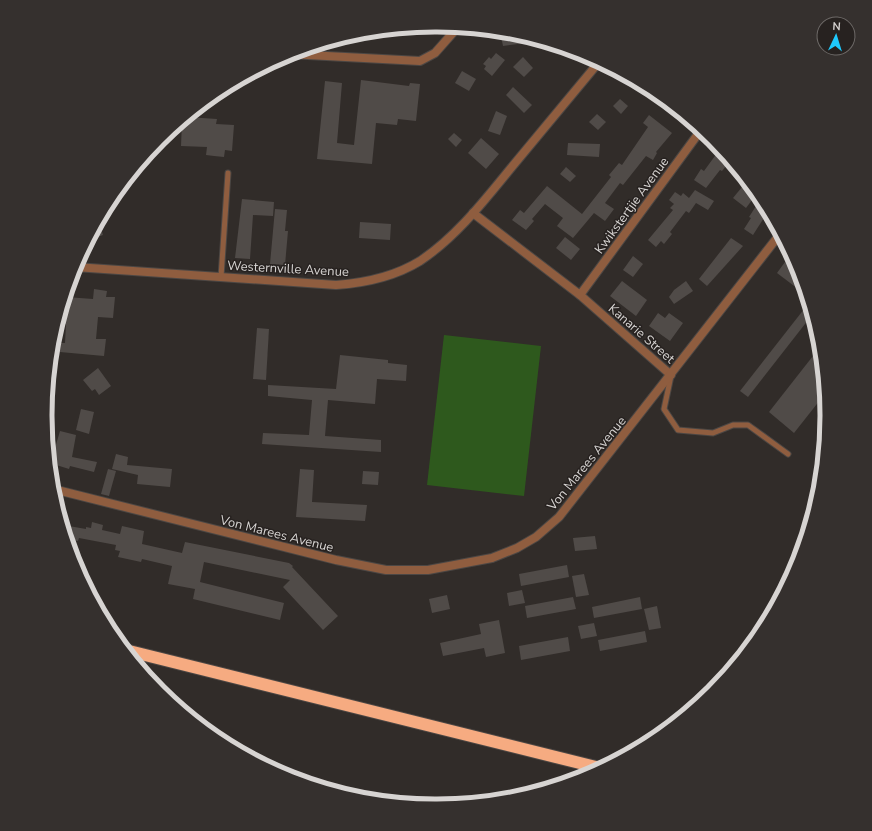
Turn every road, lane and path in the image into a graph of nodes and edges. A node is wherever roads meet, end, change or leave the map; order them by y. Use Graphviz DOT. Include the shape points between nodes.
graph roads {
  1 [pos="453,33"];
  2 [pos="305,55"];
  3 [pos="595,67"];
  4 [pos="697,135"];
  5 [pos="228,173"];
  6 [pos="474,213"];
  7 [pos="776,239"];
  8 [pos="83,268"];
  9 [pos="221,277"];
  10 [pos="580,295"];
  11 [pos="671,375"];
  12 [pos="788,454"];
  13 [pos="60,491"];
  14 [pos="135,652"];
  15 [pos="592,766"];
  1 -- 2 [label="street" via="435,53 420,61"];
  3 -- 6 [label="street, Westernville Avenue"];
  4 -- 10 [label="street, Kwikstertjie Avenue"];
  5 -- 9 [label="lane"];
  6 -- 9 [label="street, Westernville Avenue" via="420,261 380,279 336,285"];
  6 -- 10 [label="street, Kanarie Street"];
  7 -- 11 [label="street, Von Marees Avenue"];
  8 -- 9 [label="street, Westernville Avenue"];
  10 -- 11 [label="street, Kanarie Street"];
  11 -- 12 [label="lane, Kanarie Street" via="664,409 678,430 712,434 733,425 748,426"];
  11 -- 13 [label="street, Von Marees Avenue" via="559,517 517,548 492,558 464,564 428,570 386,570 336,560"];
  14 -- 15 [label="highway"];
}
